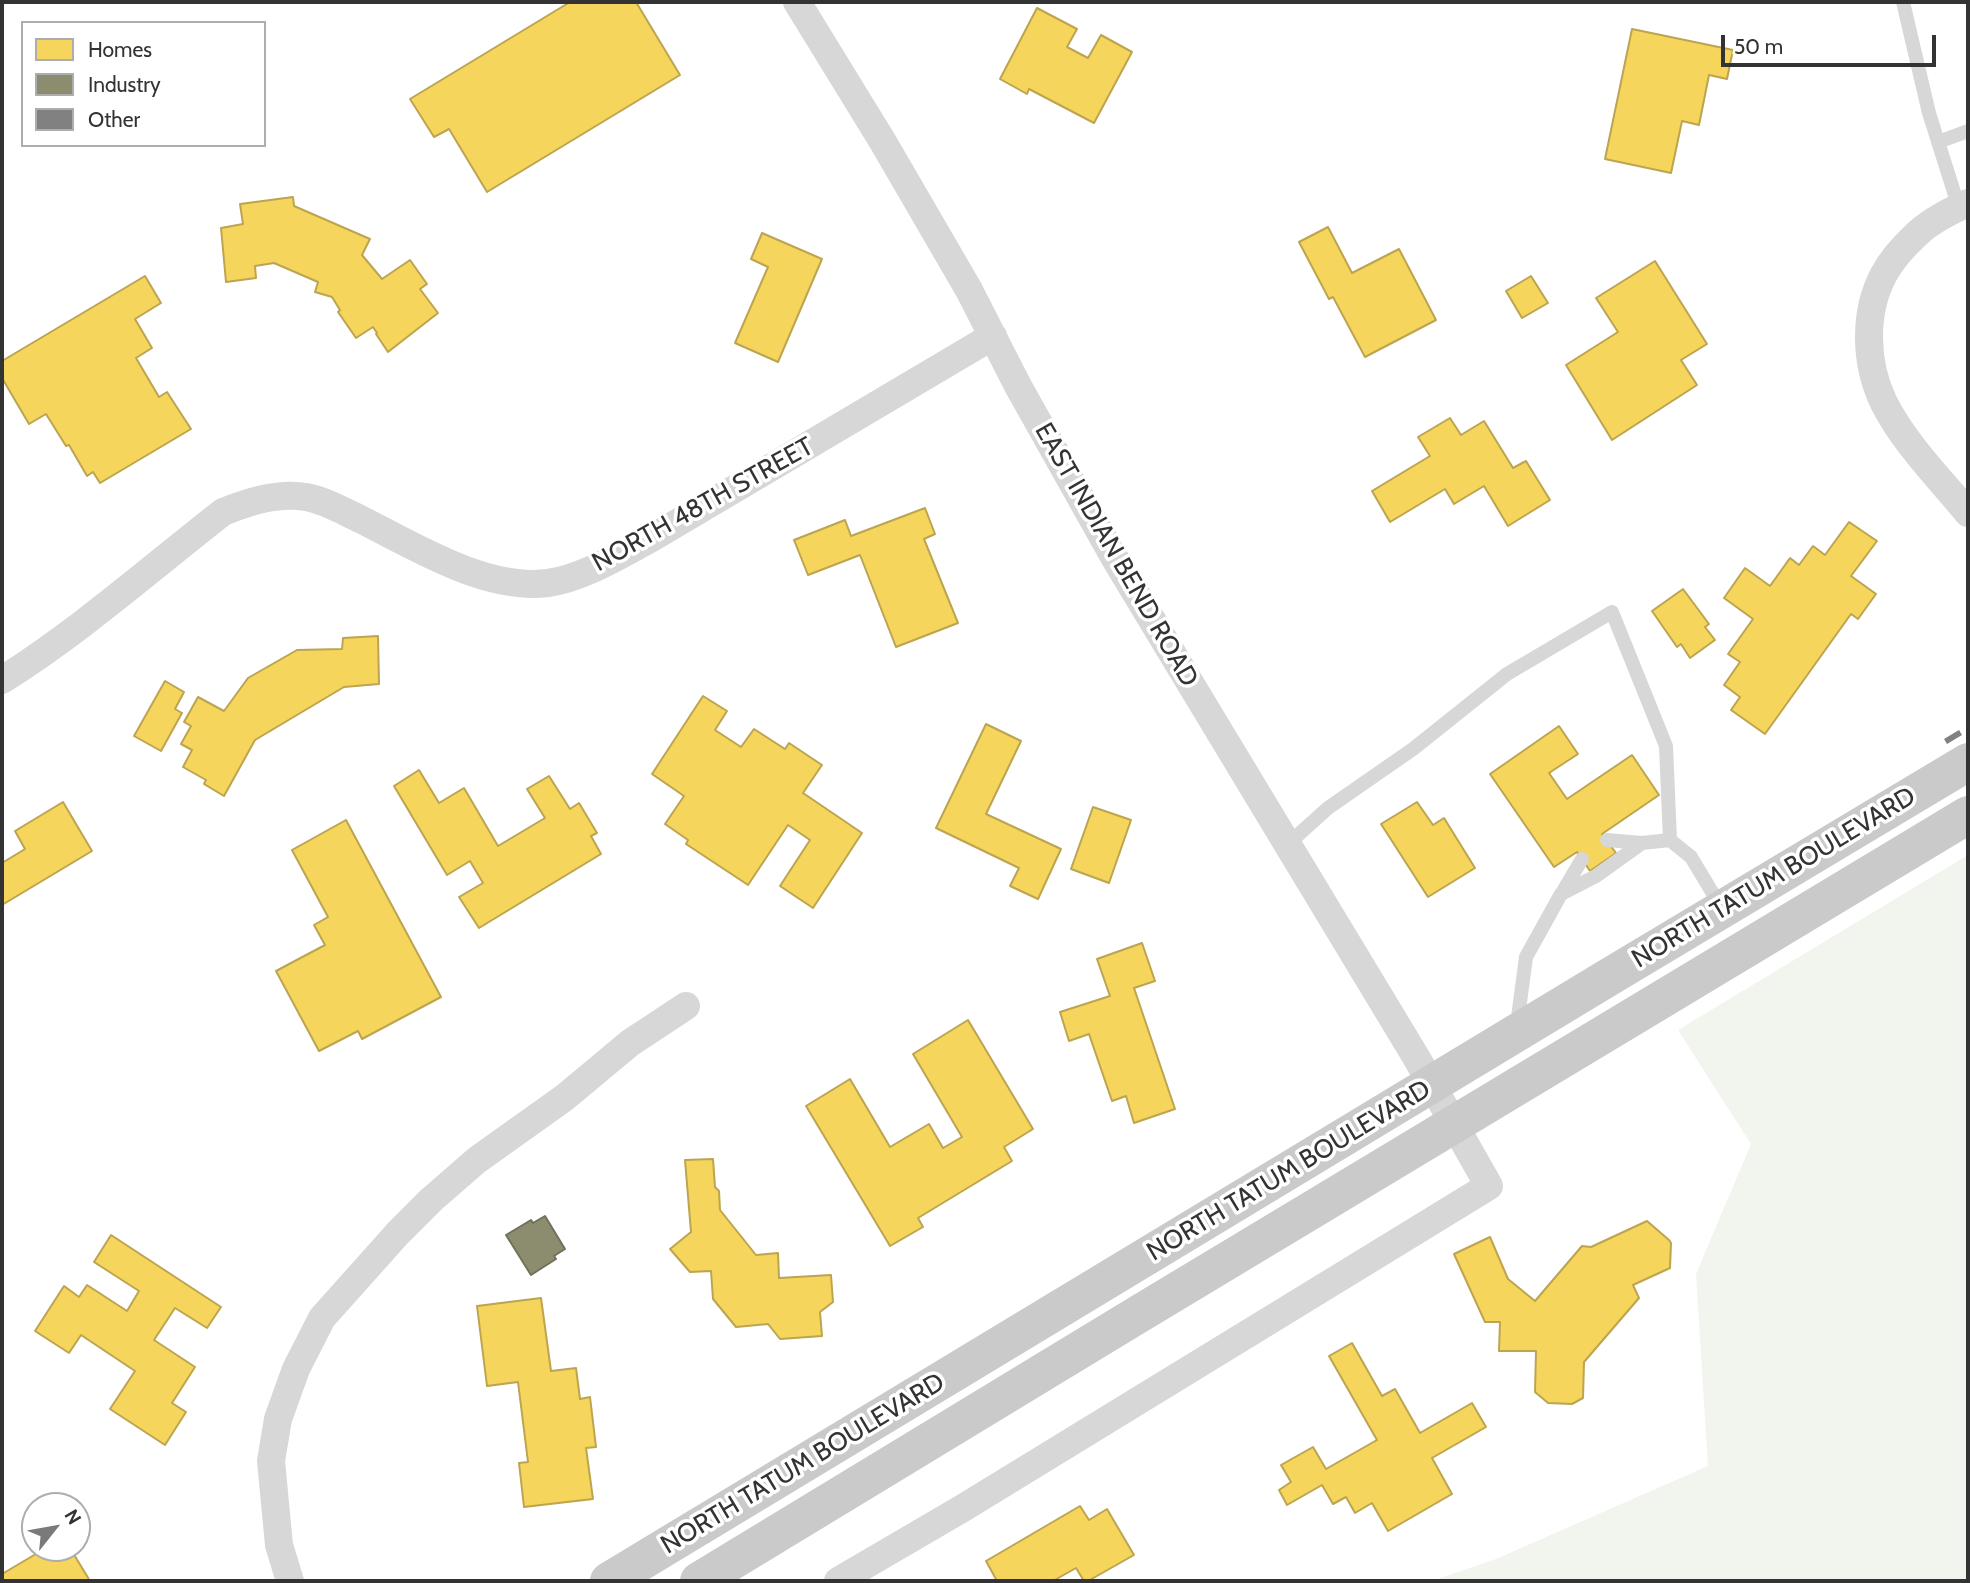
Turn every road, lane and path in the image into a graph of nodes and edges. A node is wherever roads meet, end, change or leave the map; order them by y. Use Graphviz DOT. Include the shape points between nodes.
graph roads {
  1 [pos="797,2"];
  2 [pos="1903,2"];
  3 [pos="1968,131"];
  4 [pos="1938,142"];
  5 [pos="1963,205"];
  6 [pos="993,337"];
  7 [pos="1968,513"];
  8 [pos="2,680"];
  9 [pos="1968,762"];
  10 [pos="1968,815"];
  11 [pos="1607,840"];
  12 [pos="1670,840"];
  13 [pos="1642,843"];
  14 [pos="1288,844"];
  15 [pos="1582,859"];
  16 [pos="1561,894"];
  17 [pos="1722,909"];
  18 [pos="686,1006"];
  19 [pos="1516,1034"];
  20 [pos="1444,1105"];
  21 [pos="290,1581"];
  22 [pos="610,1581"];
  23 [pos="699,1581"];
  24 [pos="838,1581"];
  1 -- 6 [label="street, EAST INDIAN BEND ROAD" via="883,142"];
  2 -- 4 [label="lane"];
  3 -- 4 [label="lane"];
  4 -- 5 [label="lane"];
  5 -- 7 [label="street" via="1919,232 1885,272 1869,327 1871,363 1883,402"];
  6 -- 8 [label="street, NORTH 48TH STREET" via="650,539 568,578 548,583 499,580 465,569 336,508 305,497 277,497 223,512"];
  6 -- 14 [label="street, EAST INDIAN BEND ROAD" via="1114,556"];
  9 -- 17 [label="main road, NORTH TATUM BOULEVARD"];
  10 -- 20 [label="main road, NORTH TATUM BOULEVARD"];
  11 -- 13 [label="lane"];
  12 -- 13 [label="lane"];
  12 -- 14 [label="lane" via="1666,746 1612,612 1507,674 1413,749 1328,808"];
  12 -- 17 [label="lane" via="1691,858"];
  13 -- 16 [label="lane" via="1597,876"];
  14 -- 20 [label="street, EAST INDIAN BEND ROAD"];
  15 -- 16 [label="lane"];
  16 -- 19 [label="lane" via="1526,957"];
  17 -- 19 [label="main road, NORTH TATUM BOULEVARD"];
  18 -- 21 [label="street" via="630,1043 431,1199 322,1318 278,1419 271,1461 279,1545"];
  19 -- 20 [label="main road, NORTH TATUM BOULEVARD"];
  20 -- 22 [label="main road, NORTH TATUM BOULEVARD"];
  20 -- 23 [label="main road, NORTH TATUM BOULEVARD" via="1275,1231"];
  20 -- 24 [label="street, NORTH TATUM BOULEVARD" via="1489,1186"];
}
